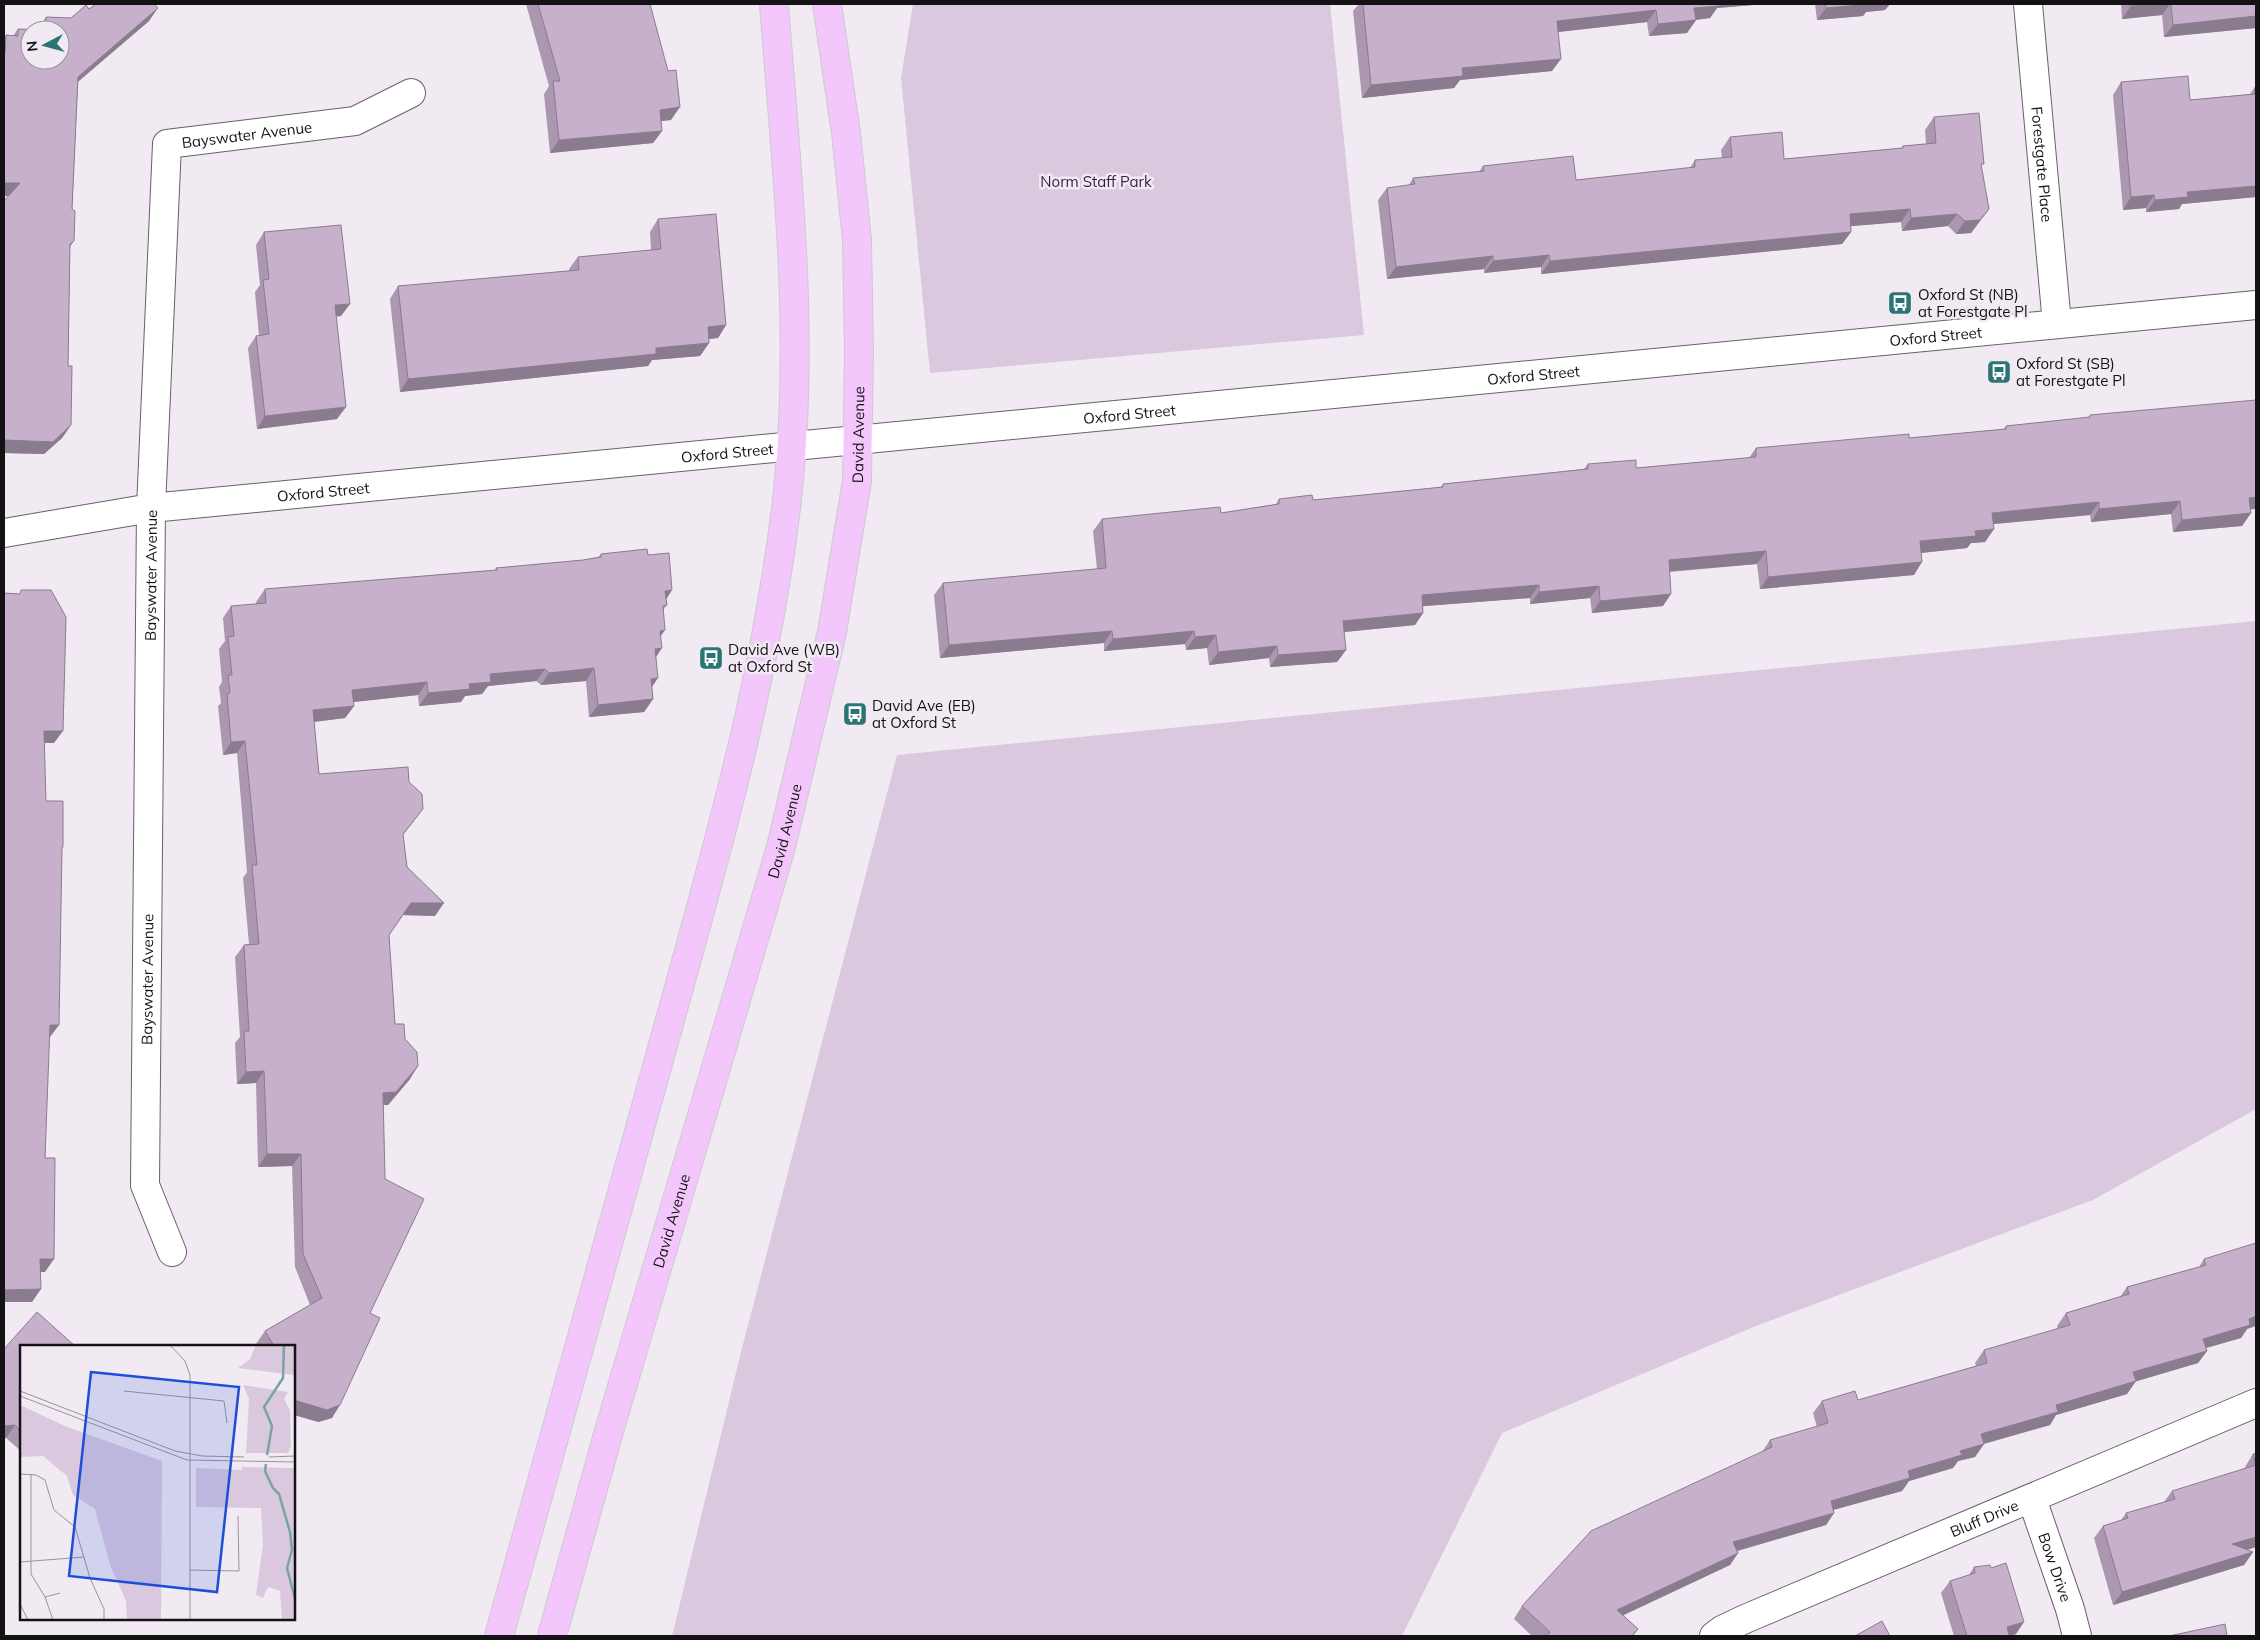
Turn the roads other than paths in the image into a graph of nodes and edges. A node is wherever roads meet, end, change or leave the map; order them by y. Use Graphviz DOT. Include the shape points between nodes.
graph roads {
  1 [pos="774,4"];
  2 [pos="827,4"];
  3 [pos="2028,4"];
  4 [pos="411,93"];
  5 [pos="2256,305"];
  6 [pos="2057,324"];
  7 [pos="858,441"];
  8 [pos="791,446"];
  9 [pos="151,508"];
  10 [pos="4,533"];
  11 [pos="172,1252"];
  12 [pos="2256,1403"];
  13 [pos="2032,1499"];
  14 [pos="499,1636"];
  15 [pos="552,1636"];
  16 [pos="1714,1636"];
  17 [pos="2077,1636"];
  1 -- 8 [label="main road" via="793,273"];
  2 -- 7 [label="main road, David Avenue" via="846,133 857,240"];
  3 -- 6 [label="street, Forestgate Place"];
  4 -- 9 [label="street, Bayswater Avenue" via="355,121 167,144"];
  5 -- 6 [label="street, Oxford Street"];
  6 -- 7 [label="street, Oxford Street"];
  7 -- 8 [label="street, Oxford Street"];
  7 -- 15 [label="main road, David Avenue" via="857,482 832,632 781,847 609,1430"];
  8 -- 9 [label="street, Oxford Street"];
  8 -- 14 [label="main road" via="768,630 721,834"];
  9 -- 10 [label="street, Oxford Street"];
  9 -- 11 [label="street, Bayswater Avenue" via="145,1185"];
  12 -- 13 [label="street, Bluff Drive"];
  13 -- 16 [label="street, Bluff Drive" via="1745,1619"];
  13 -- 17 [label="street, Bow Drive"];
}
